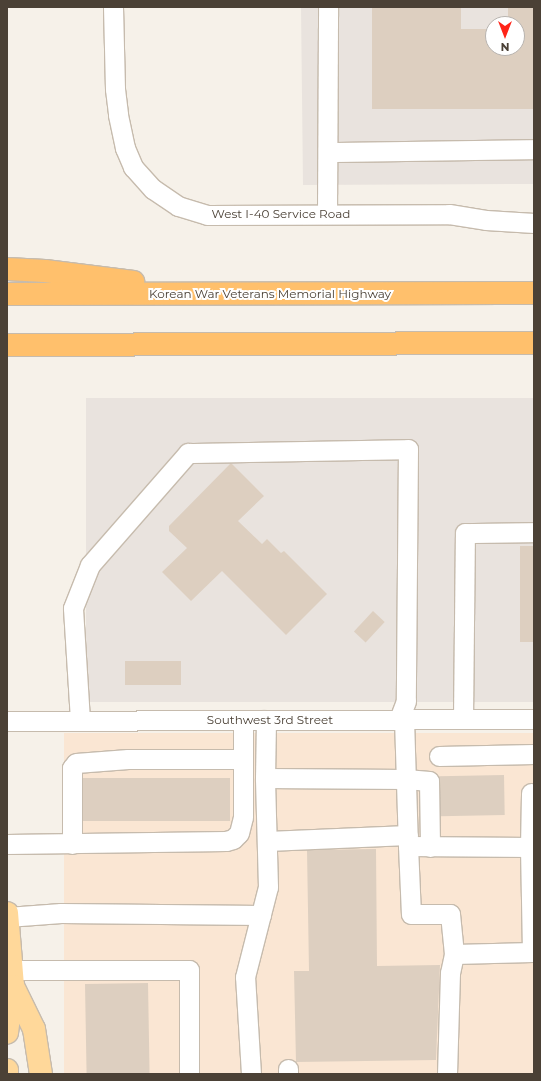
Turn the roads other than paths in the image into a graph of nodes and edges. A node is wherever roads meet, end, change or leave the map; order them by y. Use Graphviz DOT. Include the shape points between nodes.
graph roads {
  1 [pos="113,7"];
  2 [pos="328,7"];
  3 [pos="534,149"];
  4 [pos="328,152"];
  5 [pos="327,214"];
  6 [pos="534,223"];
  7 [pos="7,269"];
  8 [pos="534,293"];
  9 [pos="7,294"];
  10 [pos="237,295"];
  11 [pos="534,343"];
  12 [pos="7,345"];
  13 [pos="75,345"];
  14 [pos="7,356"];
  15 [pos="534,532"];
  16 [pos="401,719"];
  17 [pos="463,719"];
  18 [pos="534,719"];
  19 [pos="80,720"];
  20 [pos="243,720"];
  21 [pos="266,720"];
  22 [pos="7,721"];
  23 [pos="534,754"];
  24 [pos="439,756"];
  25 [pos="243,759"];
  26 [pos="265,778"];
  27 [pos="406,779"];
  28 [pos="530,793"];
  29 [pos="267,841"];
  30 [pos="408,841"];
  31 [pos="7,844"];
  32 [pos="72,844"];
  33 [pos="430,847"];
  34 [pos="530,847"];
  35 [pos="7,913"];
  36 [pos="261,914"];
  37 [pos="7,917"];
  38 [pos="454,954"];
  39 [pos="12,978"];
  40 [pos="7,1033"];
  41 [pos="7,1070"];
  42 [pos="7,1074"];
  43 [pos="41,1074"];
  44 [pos="190,1074"];
  45 [pos="251,1074"];
  46 [pos="447,1074"];
  1 -- 5 [label="street, West I-40 Service Road" via="118,115 125,148 133,167 153,188 178,206 207,215"];
  2 -- 4 [label="street"];
  3 -- 4 [label="street"];
  4 -- 5 [label="street"];
  5 -- 6 [label="street, West I-40 Service Road" via="449,214 486,220"];
  7 -- 10 [label="highway" via="45,271"];
  8 -- 10 [label="highway, Korean War Veterans Memorial Highway"];
  9 -- 10 [label="highway, Korean War Veterans Memorial Highway"];
  11 -- 13 [label="highway"];
  12 -- 13 [label="highway"];
  13 -- 14 [label="highway"];
  15 -- 17 [label="street" via="464,533"];
  16 -- 17 [label="street, Southwest 3rd Street"];
  16 -- 19 [label="street" via="406,701 408,449 188,453 90,565 73,608"];
  16 -- 21 [label="street, Southwest 3rd Street"];
  16 -- 27 [label="street"];
  17 -- 18 [label="street, Southwest 3rd Street"];
  19 -- 20 [label="street, Southwest 3rd Street"];
  19 -- 22 [label="street, Southwest 3rd Street"];
  20 -- 21 [label="street, Southwest 3rd Street"];
  20 -- 25 [label="street"];
  21 -- 26 [label="street"];
  23 -- 24 [label="street"];
  25 -- 32 [label="street" via="243,817 239,833 233,839"];
  25 -- 32 [label="street" via="128,759 76,763 72,768"];
  26 -- 27 [label="street"];
  26 -- 29 [label="street"];
  27 -- 30 [label="street"];
  27 -- 33 [label="street" via="429,781"];
  28 -- 34 [label="street"];
  29 -- 30 [label="street"];
  29 -- 36 [label="street" via="268,887"];
  30 -- 33 [label="street"];
  30 -- 38 [label="street" via="411,914 450,914"];
  31 -- 32 [label="street"];
  33 -- 34 [label="street"];
  34 -- 38 [label="street" via="532,952"];
  35 -- 37 [label="main road"];
  36 -- 37 [label="street" via="61,913"];
  36 -- 45 [label="street" via="245,977"];
  37 -- 39 [label="main road"];
  38 -- 46 [label="street" via="450,972"];
  39 -- 40 [label="main road"];
  39 -- 43 [label="main road" via="34,1029"];
  39 -- 44 [label="street" via="189,970"];
  41 -- 42 [label="main road"];
}
